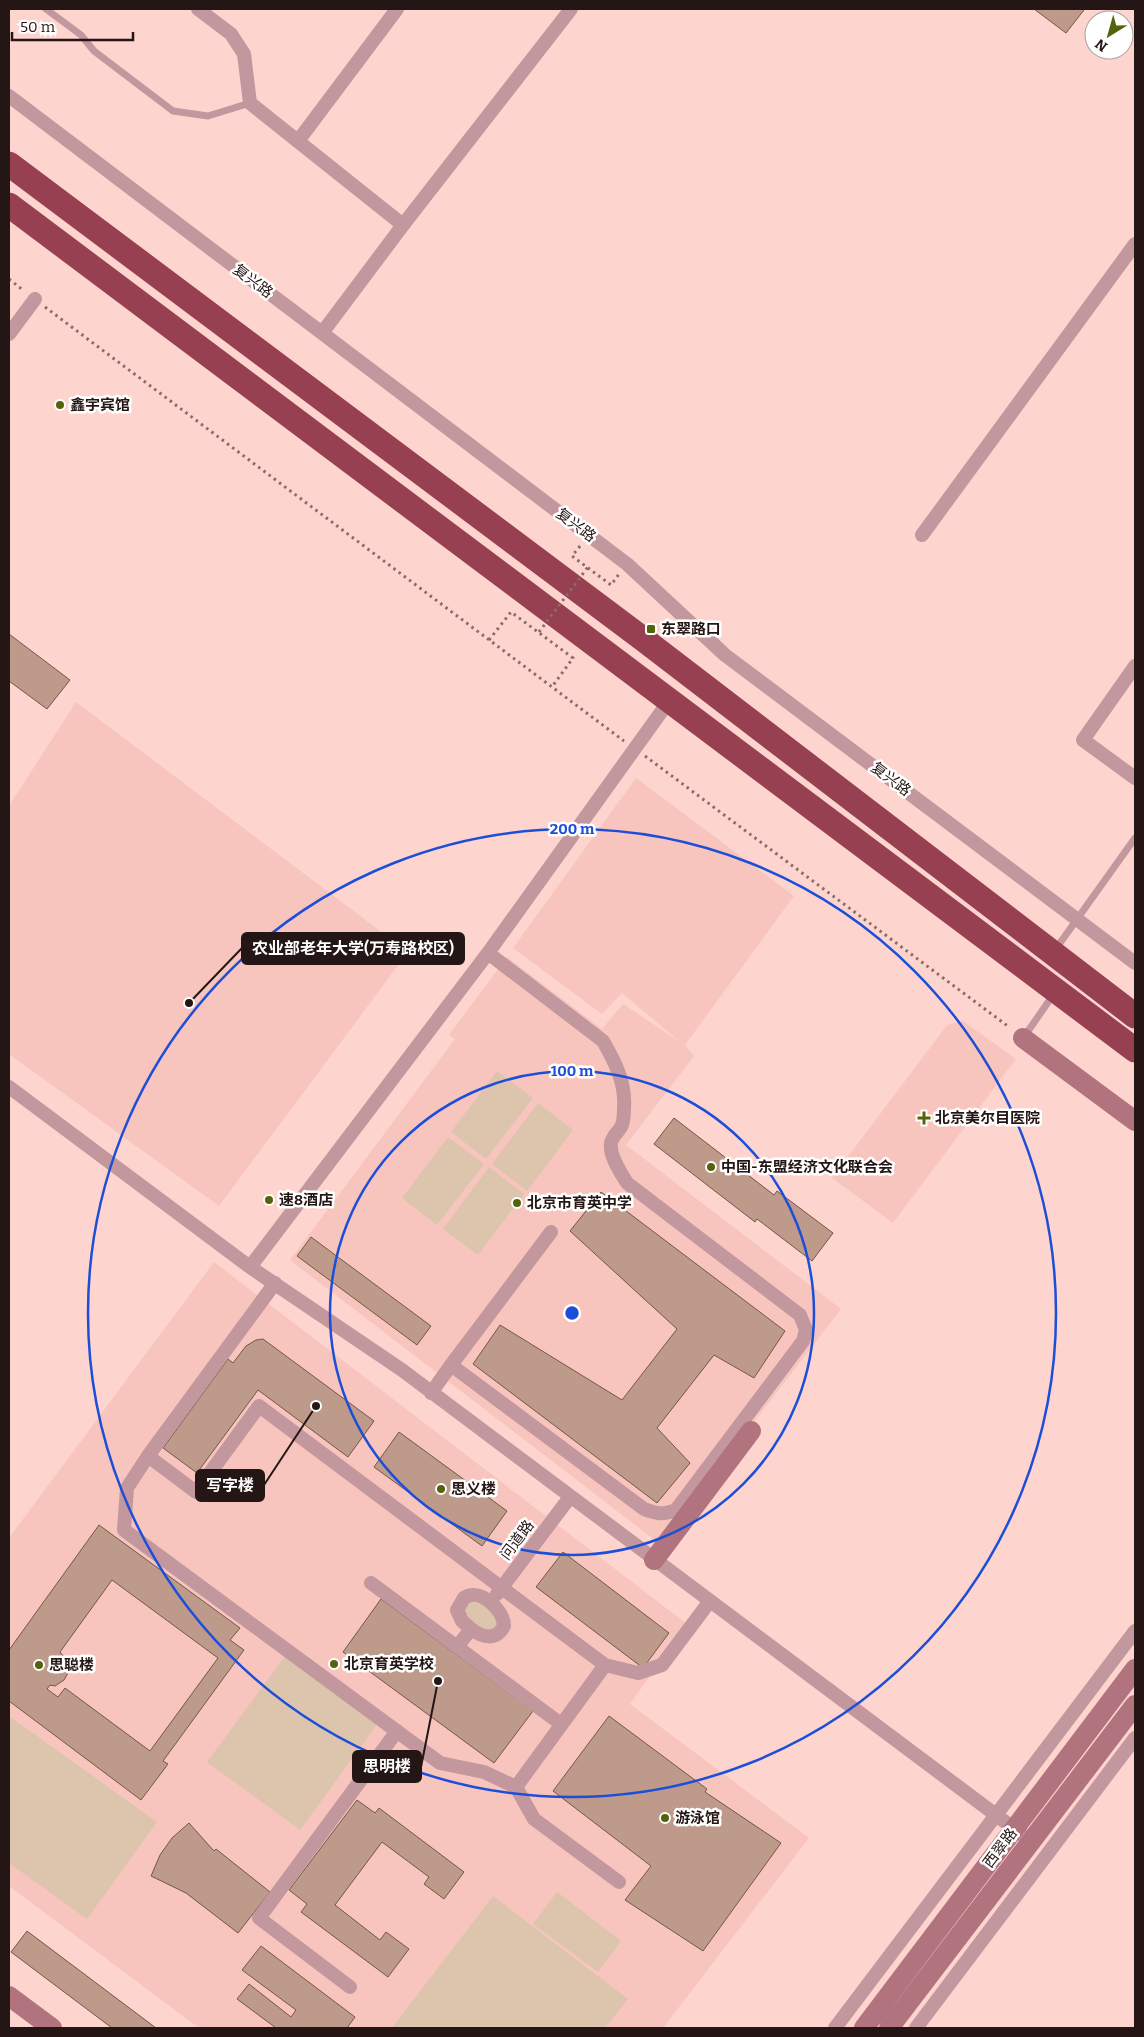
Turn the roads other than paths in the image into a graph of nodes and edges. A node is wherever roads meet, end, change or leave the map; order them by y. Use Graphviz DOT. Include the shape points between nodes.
graph roads {
  1 [pos="46,9"];
  2 [pos="198,9"];
  3 [pos="398,9"];
  4 [pos="572,9"];
  5 [pos="9,96"];
  6 [pos="250,102"];
  7 [pos="298,141"];
  8 [pos="9,164"];
  9 [pos="9,205"];
  10 [pos="403,224"];
  11 [pos="1135,244"];
  12 [pos="35,299"];
  13 [pos="322,333"];
  14 [pos="9,334"];
  15 [pos="922,535"];
  16 [pos="1135,666"];
  17 [pos="669,701"];
  18 [pos="1135,778"];
  19 [pos="1135,838"];
  20 [pos="1077,919"];
  21 [pos="488,953"];
  22 [pos="1054,957"];
  23 [pos="1135,963"];
  24 [pos="1055,986"];
  25 [pos="1135,1016"];
  26 [pos="1023,1038"];
  27 [pos="1135,1050"];
  28 [pos="9,1087"];
  29 [pos="1135,1121"];
  30 [pos="551,1232"];
  31 [pos="250,1267"];
  32 [pos="275,1283"];
  33 [pos="451,1365"];
  34 [pos="430,1393"];
  35 [pos="751,1431"];
  36 [pos="148,1456"];
  37 [pos="570,1496"];
  38 [pos="654,1560"];
  39 [pos="372,1583"];
  40 [pos="502,1588"];
  41 [pos="710,1601"];
  42 [pos="491,1603"];
  43 [pos="471,1629"];
  44 [pos="1135,1631"];
  45 [pos="457,1647"];
  46 [pos="605,1665"];
  47 [pos="1135,1669"];
  48 [pos="1135,1705"];
  49 [pos="561,1724"];
  50 [pos="397,1731"];
  51 [pos="1135,1738"];
  52 [pos="516,1787"];
  53 [pos="996,1816"];
  54 [pos="1014,1829"];
  55 [pos="1032,1842"];
  56 [pos="619,1882"];
  57 [pos="350,1988"];
  58 [pos="9,1996"];
  59 [pos="52,2028"];
  60 [pos="835,2028"];
  61 [pos="864,2028"];
  62 [pos="889,2028"];
  63 [pos="916,2028"];
  1 -- 6 [label="lane" via="80,35 94,51 173,111 208,116"];
  2 -- 6 [label="street" via="231,34 244,54"];
  3 -- 7 [label="street"];
  4 -- 10 [label="street"];
  5 -- 13 [label="street, 复兴路"];
  6 -- 7 [label="street"];
  7 -- 10 [label="street"];
  8 -- 22 [label="highway" via="643,639"];
  9 -- 17 [label="highway"];
  10 -- 13 [label="street"];
  11 -- 15 [label="street"];
  12 -- 14 [label="street"];
  13 -- 20 [label="street, 复兴路" via="627,564 725,655"];
  16 -- 18 [label="street" via="1083,740"];
  17 -- 21 [label="street"];
  17 -- 24 [label="highway"];
  19 -- 20 [label="lane"];
  20 -- 22 [label="lane"];
  20 -- 23 [label="street, 复兴路"];
  21 -- 31 [label="street"];
  21 -- 33 [label="street" via="603,1042 614,1059 622,1082 625,1107 622,1125 611,1142 611,1150 627,1183 800,1315 806,1330 802,1340 676,1510 665,1514 644,1509"];
  22 -- 25 [label="highway"];
  24 -- 26 [label="lane"];
  24 -- 27 [label="highway"];
  26 -- 29 [label="main road"];
  28 -- 31 [label="street"];
  30 -- 33 [label="street"];
  31 -- 32 [label="street"];
  32 -- 34 [label="street" via="402,1370"];
  32 -- 36 [label="street"];
  33 -- 34 [label="street"];
  34 -- 37 [label="street"];
  35 -- 38 [label="main road"];
  36 -- 40 [label="street" via="196,1492 259,1406"];
  36 -- 50 [label="street" via="126,1488 124,1530"];
  37 -- 38 [label="street"];
  37 -- 40 [label="street, 问道路"];
  38 -- 41 [label="street"];
  39 -- 45 [label="street"];
  40 -- 42 [label="street, 问道路"];
  40 -- 46 [label="street"];
  41 -- 46 [label="street" via="662,1665 638,1673"];
  41 -- 53 [label="street"];
  42 -- 43 [label="street" via="504,1619 500,1633 484,1637"];
  42 -- 43 [label="street" via="476,1594 464,1598 457,1612"];
  43 -- 45 [label="street"];
  44 -- 53 [label="street"];
  45 -- 49 [label="street"];
  46 -- 49 [label="street"];
  47 -- 54 [label="main road, 西翠路"];
  48 -- 55 [label="main road, 西翠路"];
  49 -- 52 [label="street"];
  50 -- 52 [label="street" via="440,1763 484,1772"];
  50 -- 57 [label="street" via="259,1918"];
  51 -- 63 [label="street"];
  52 -- 56 [label="street" via="534,1819"];
  53 -- 54 [label="street"];
  53 -- 60 [label="street"];
  54 -- 55 [label="street"];
  54 -- 61 [label="main road, 西翠路"];
  55 -- 62 [label="main road, 西翠路"];
  58 -- 59 [label="main road"];
}
